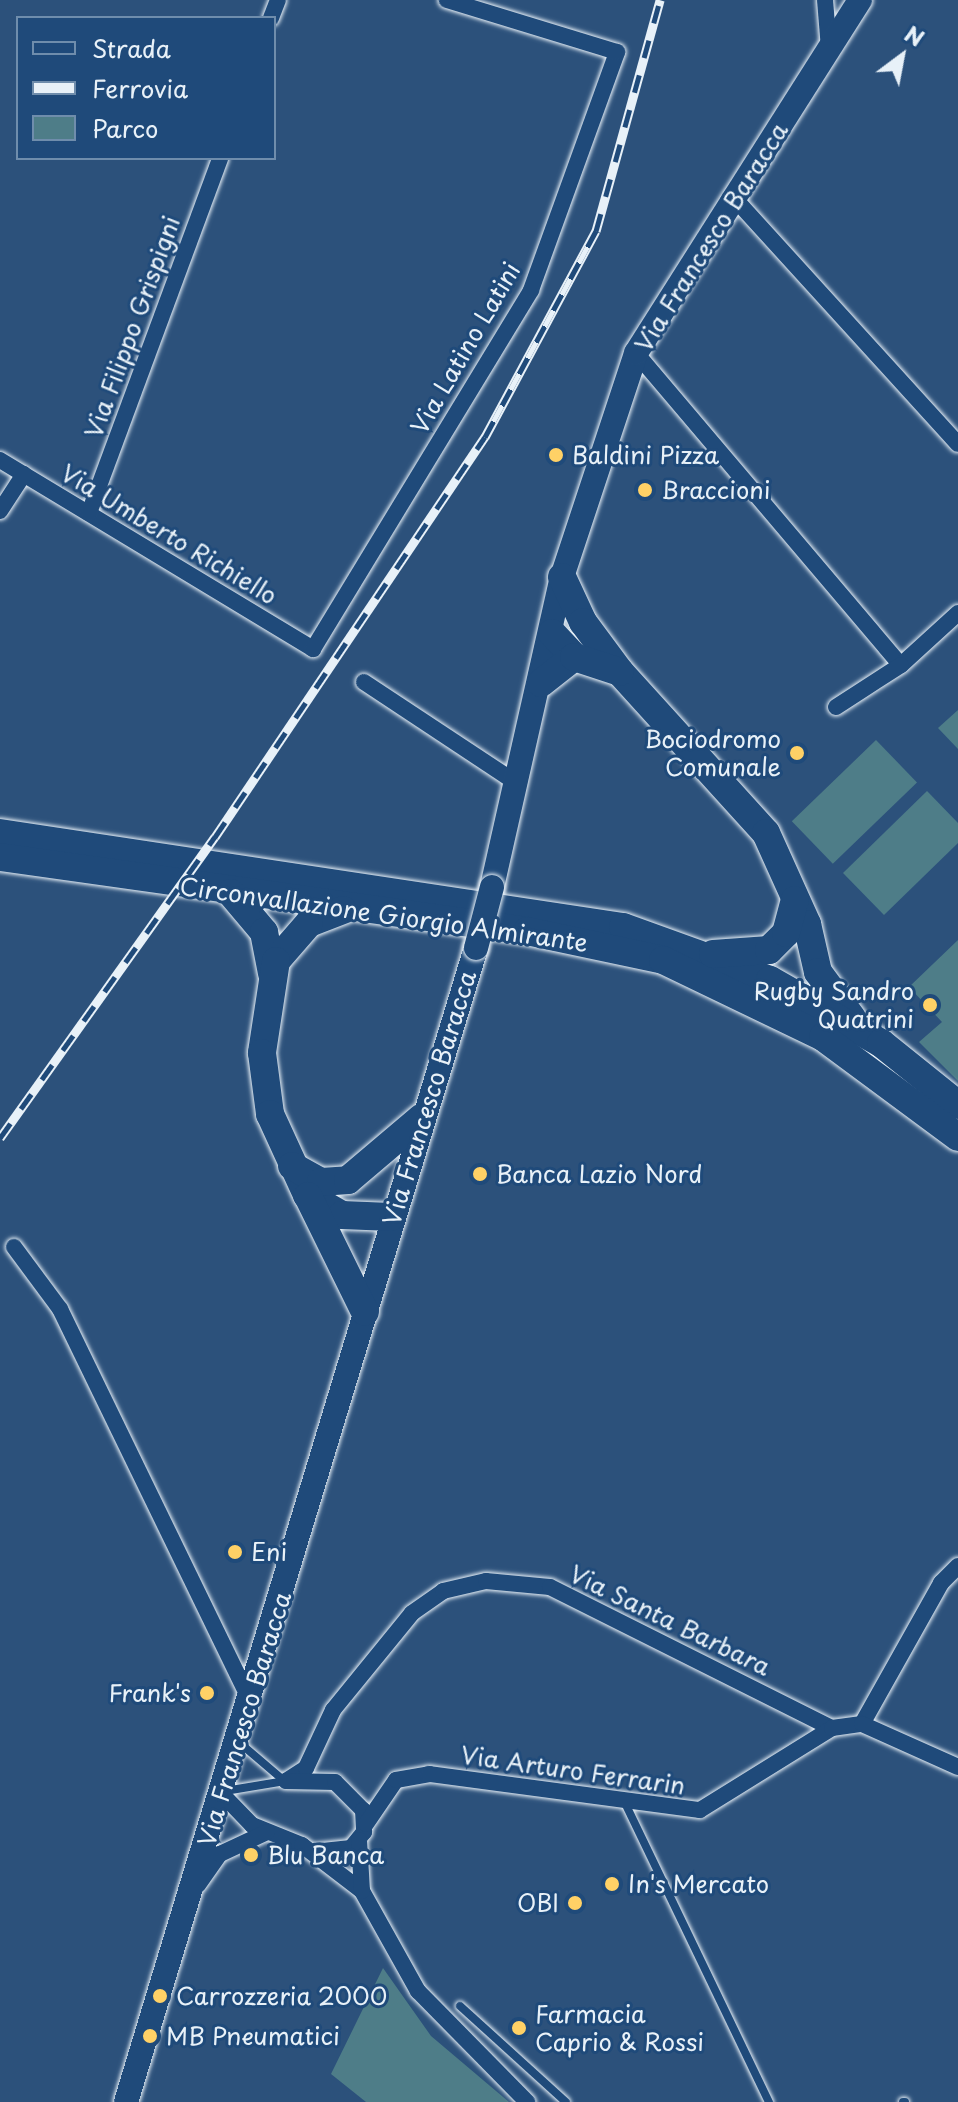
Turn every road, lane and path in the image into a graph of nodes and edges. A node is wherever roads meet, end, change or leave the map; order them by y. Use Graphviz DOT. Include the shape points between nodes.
graph roads {
  1 [pos="447,0"];
  2 [pos="825,0"];
  3 [pos="860,0"];
  4 [pos="829,49"];
  5 [pos="219,160"];
  6 [pos="735,199"];
  7 [pos="636,353"];
  8 [pos="958,444"];
  9 [pos="0,460"];
  10 [pos="24,474"];
  11 [pos="0,511"];
  12 [pos="89,513"];
  13 [pos="562,577"];
  14 [pos="958,613"];
  15 [pos="563,624"];
  16 [pos="313,649"];
  17 [pos="574,657"];
  18 [pos="901,665"];
  19 [pos="620,672"];
  20 [pos="364,682"];
  21 [pos="541,683"];
  22 [pos="836,707"];
  23 [pos="518,784"];
  24 [pos="0,833"];
  25 [pos="0,857"];
  26 [pos="231,893"];
  27 [pos="795,900"];
  28 [pos="364,910"];
  29 [pos="706,955"];
  30 [pos="272,973"];
  31 [pos="881,1043"];
  32 [pos="958,1105"];
  33 [pos="421,1118"];
  34 [pos="958,1137"];
  35 [pos="319,1189"];
  36 [pos="391,1217"];
  37 [pos="14,1247"];
  38 [pos="365,1312"];
  39 [pos="958,1566"];
  40 [pos="251,1703"];
  41 [pos="862,1724"];
  42 [pos="832,1728"];
  43 [pos="239,1740"];
  44 [pos="958,1767"];
  45 [pos="286,1781"];
  46 [pos="221,1793"];
  47 [pos="626,1805"];
  48 [pos="366,1824"];
  49 [pos="267,1832"];
  50 [pos="359,1840"];
  51 [pos="310,1850"];
  52 [pos="362,1891"];
  53 [pos="188,1900"];
  54 [pos="460,2006"];
  55 [pos="126,2102"];
  56 [pos="527,2102"];
  57 [pos="566,2102"];
  58 [pos="769,2102"];
  1 -- 16 [label="street, Via Latino Latini" via="617,52 531,290"];
  2 -- 4 [label="street"];
  3 -- 4 [label="main road, Via Francesco Baracca"];
  4 -- 6 [label="main road, Via Francesco Baracca"];
  5 -- 12 [label="street, Via Filippo Grispigni"];
  6 -- 7 [label="main road, Via Francesco Baracca"];
  6 -- 8 [label="street"];
  7 -- 13 [label="main road, Via Francesco Baracca"];
  7 -- 18 [label="street"];
  9 -- 10 [label="street, Via Umberto Richiello"];
  10 -- 11 [label="street"];
  10 -- 12 [label="street, Via Umberto Richiello"];
  12 -- 16 [label="street, Via Umberto Richiello"];
  13 -- 15 [label="highway"];
  14 -- 18 [label="street"];
  15 -- 17 [label="highway"];
  15 -- 19 [label="highway"];
  15 -- 21 [label="main road, Via Francesco Baracca"];
  17 -- 19 [label="highway"];
  17 -- 21 [label="highway"];
  18 -- 22 [label="street"];
  19 -- 27 [label="highway" via="766,833"];
  20 -- 23 [label="street"];
  21 -- 23 [label="main road, Via Francesco Baracca"];
  23 -- 33 [label="main road, Via Francesco Baracca, bridge" via="476,948"];
  24 -- 29 [label="highway, Circonvallazione Giorgio Almirante" via="519,907 623,927"];
  25 -- 26 [label="highway, Circonvallazione Giorgio Almirante"];
  26 -- 28 [label="highway, Circonvallazione Giorgio Almirante"];
  26 -- 30 [label="highway" via="264,932"];
  27 -- 29 [label="highway" via="786,933 769,950"];
  27 -- 31 [label="highway" via="828,990"];
  28 -- 30 [label="highway" via="309,923"];
  28 -- 34 [label="highway, Circonvallazione Giorgio Almirante" via="589,941 663,960 823,1037"];
  29 -- 31 [label="highway, Circonvallazione Giorgio Almirante" via="770,980"];
  30 -- 35 [label="highway" via="262,1053 270,1114 292,1166"];
  31 -- 32 [label="highway, Circonvallazione Giorgio Almirante"];
  33 -- 35 [label="highway" via="366,1169"];
  33 -- 36 [label="main road, Via Francesco Baracca"];
  35 -- 36 [label="highway" via="342,1215"];
  35 -- 38 [label="highway"];
  36 -- 38 [label="main road, Via Francesco Baracca"];
  37 -- 40 [label="street" via="60,1309"];
  38 -- 40 [label="main road, Via Francesco Baracca"];
  39 -- 41 [label="street" via="941,1583"];
  40 -- 43 [label="main road, Via Francesco Baracca"];
  41 -- 42 [label="street, Via Arturo Ferrarin"];
  41 -- 44 [label="street"];
  42 -- 45 [label="street, Via Santa Barbara" via="550,1587 486,1581 443,1591 412,1613 333,1710 306,1768"];
  42 -- 47 [label="street, Via Arturo Ferrarin" via="700,1810"];
  43 -- 45 [label="lane" via="263,1769"];
  43 -- 46 [label="main road, Via Francesco Baracca"];
  45 -- 46 [label="lane"];
  45 -- 48 [label="street" via="345,1786 360,1800"];
  46 -- 49 [label="street"];
  46 -- 53 [label="main road, Via Francesco Baracca"];
  47 -- 48 [label="street, Via Arturo Ferrarin" via="429,1774 396,1780"];
  47 -- 58 [label="lane"];
  48 -- 50 [label="street"];
  49 -- 51 [label="street"];
  49 -- 53 [label="street" via="220,1854"];
  50 -- 51 [label="street" via="331,1855"];
  50 -- 52 [label="street"];
  51 -- 52 [label="street"];
  52 -- 56 [label="street" via="418,1991"];
  53 -- 55 [label="main road, Via Francesco Baracca"];
  54 -- 57 [label="lane"];
}
